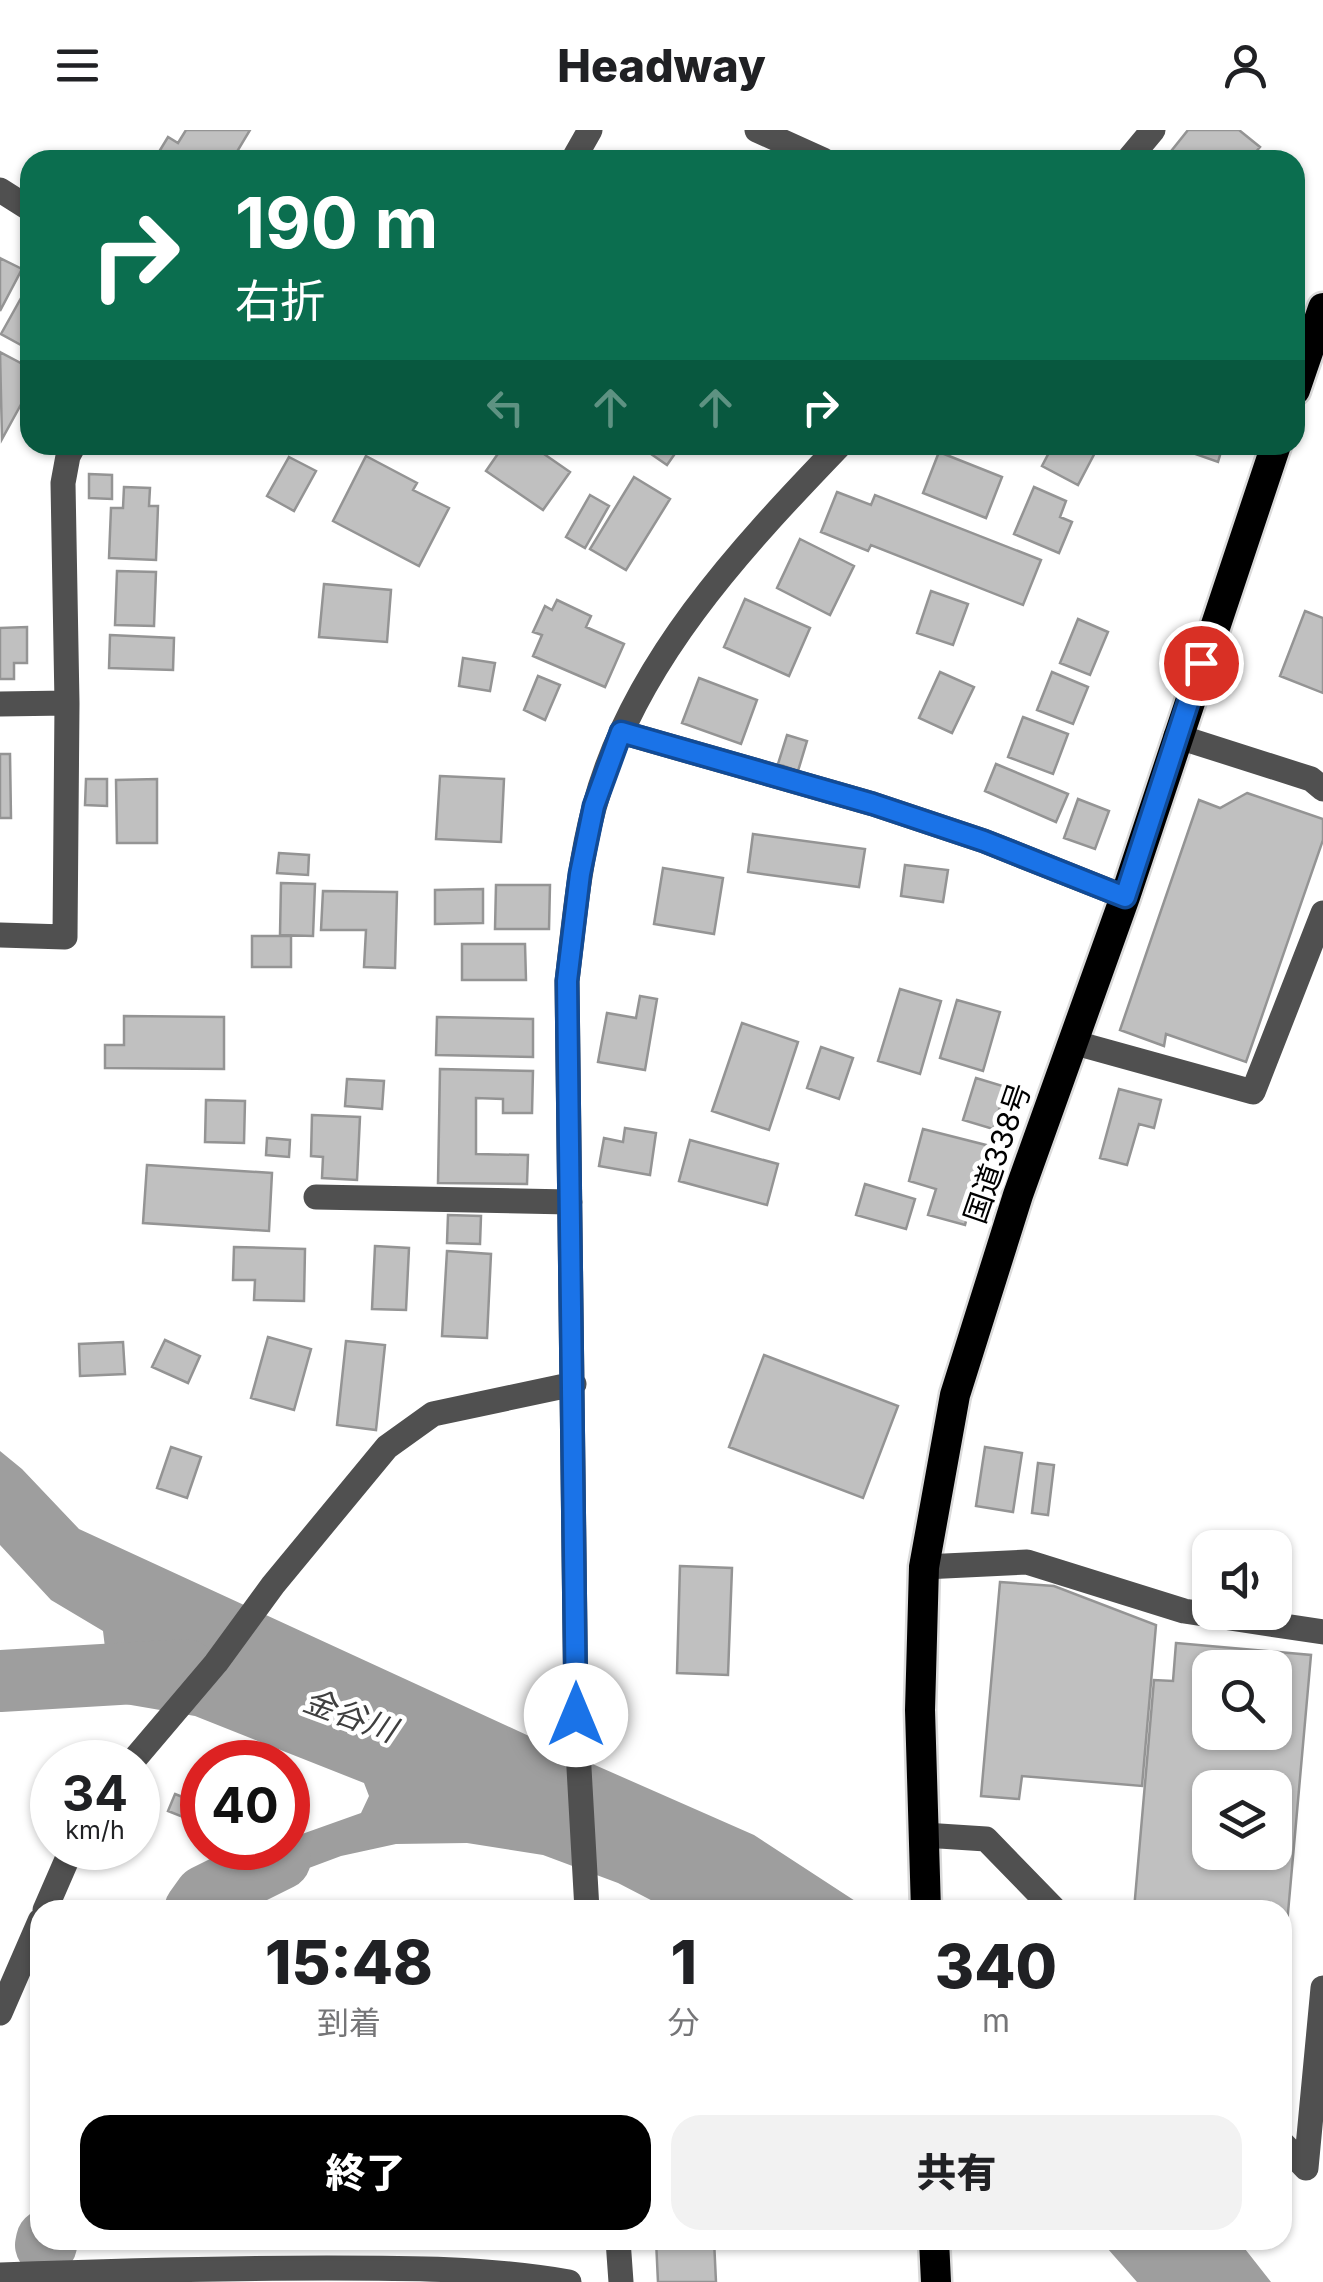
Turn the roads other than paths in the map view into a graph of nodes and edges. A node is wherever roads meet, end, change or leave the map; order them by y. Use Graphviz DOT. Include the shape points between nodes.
graph roads {
  1 [pos="756,130"];
  2 [pos="1153,130"];
  3 [pos="801,150"];
  4 [pos="1136,150"];
  5 [pos="1323,308"];
  6 [pos="1305,361"];
  7 [pos="69,455"];
  8 [pos="830,455"];
  9 [pos="1273,455"];
  10 [pos="67,703"];
  11 [pos="0,704"];
  12 [pos="621,732"];
  13 [pos="1176,736"];
  14 [pos="1323,789"];
  15 [pos="1125,897"];
  16 [pos="1323,912"];
  17 [pos="0,935"];
  18 [pos="1072,1042"];
  19 [pos="316,1197"];
  20 [pos="570,1202"];
  21 [pos="574,1384"];
  22 [pos="924,1567"];
  23 [pos="1323,1632"];
  24 [pos="151,1740"];
  25 [pos="924,1835"];
  26 [pos="62,1870"];
  27 [pos="586,1898"];
  28 [pos="49,1900"];
  29 [pos="926,1900"];
  30 [pos="1045,1900"];
  31 [pos="30,1944"];
  32 [pos="1323,1988"];
  33 [pos="0,2013"];
  34 [pos="1292,2153"];
  35 [pos="618,2250"];
  36 [pos="934,2250"];
  37 [pos="0,2275"];
  38 [pos="569,2282"];
  39 [pos="620,2282"];
  40 [pos="936,2282"];
  1 -- 3 [label="street"];
  2 -- 4 [label="street"];
  5 -- 6 [label="highway"];
  7 -- 10 [label="street" via="63,483"];
  8 -- 12 [label="street" via="679,630"];
  9 -- 13 [label="highway, 国道338号"];
  10 -- 11 [label="street"];
  10 -- 17 [label="street" via="66,937"];
  12 -- 15 [label="street" via="873,804"];
  12 -- 20 [label="street" via="594,806 567,981"];
  13 -- 14 [label="street"];
  13 -- 15 [label="highway, 国道338号"];
  15 -- 18 [label="highway, 国道338号"];
  16 -- 18 [label="street" via="1253,1092"];
  18 -- 22 [label="highway, 国道338号" via="955,1395"];
  19 -- 20 [label="street"];
  20 -- 21 [label="street"];
  21 -- 24 [label="street" via="433,1414 387,1447"];
  21 -- 27 [label="street" via="576,1715"];
  22 -- 23 [label="street" via="1027,1562 1184,1611"];
  22 -- 25 [label="highway, 国道338号"];
  25 -- 29 [label="highway, 国道338号"];
  25 -- 30 [label="street" via="986,1839"];
  26 -- 28 [label="street"];
  31 -- 33 [label="street"];
  32 -- 34 [label="street" via="1306,2168"];
  35 -- 39 [label="street"];
  36 -- 40 [label="highway"];
  37 -- 38 [label="street" via="387,2268 513,2272"];
}
